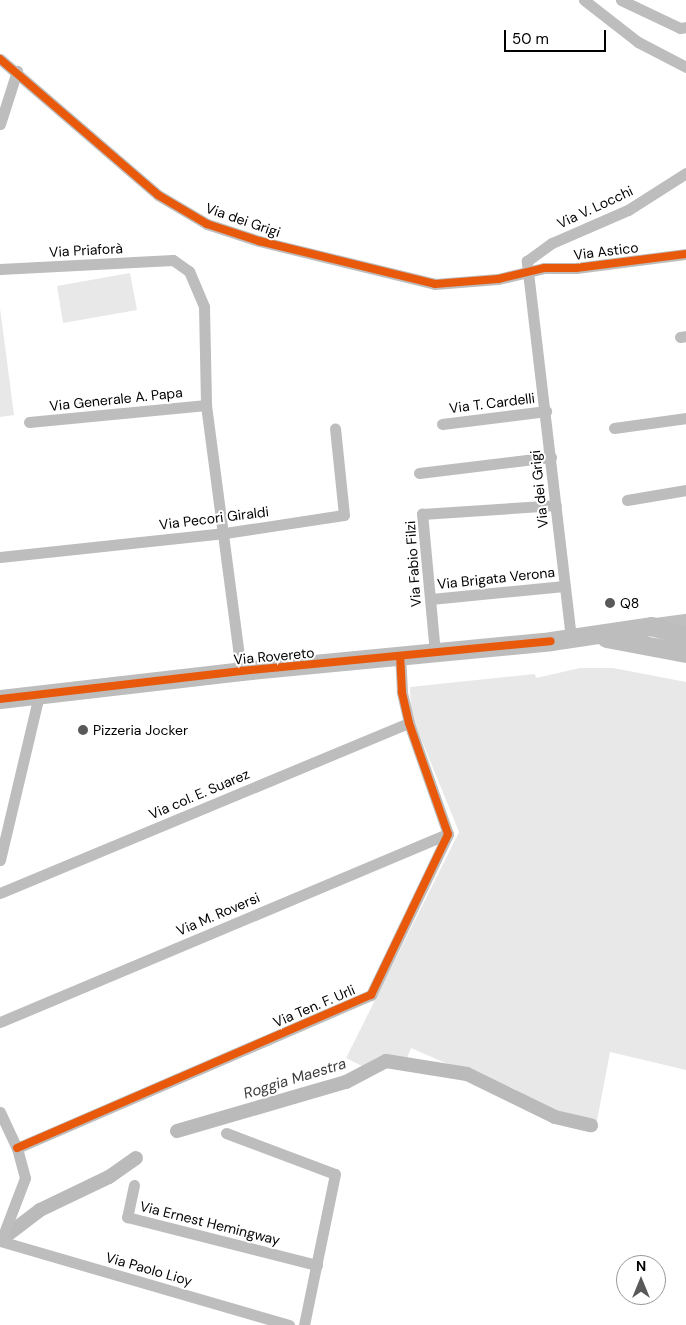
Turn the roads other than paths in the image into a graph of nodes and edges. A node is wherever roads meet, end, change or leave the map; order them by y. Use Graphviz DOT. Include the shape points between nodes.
graph roads {
  1 [pos="584,0"];
  2 [pos="621,0"];
  3 [pos="686,27"];
  4 [pos="0,59"];
  5 [pos="686,67"];
  6 [pos="17,71"];
  7 [pos="0,124"];
  8 [pos="686,173"];
  9 [pos="686,254"];
  10 [pos="0,270"];
  11 [pos="529,273"];
  12 [pos="206,405"];
  13 [pos="546,411"];
  14 [pos="686,418"];
  15 [pos="29,422"];
  16 [pos="442,424"];
  17 [pos="335,428"];
  18 [pos="614,428"];
  19 [pos="551,457"];
  20 [pos="419,473"];
  21 [pos="686,490"];
  22 [pos="627,500"];
  23 [pos="556,505"];
  24 [pos="225,533"];
  25 [pos="0,557"];
  26 [pos="564,586"];
  27 [pos="431,599"];
  28 [pos="645,633"];
  29 [pos="686,636"];
  30 [pos="579,637"];
  31 [pos="435,653"];
  32 [pos="400,657"];
  33 [pos="240,671"];
  34 [pos="39,695"];
  35 [pos="0,699"];
  36 [pos="409,722"];
  37 [pos="448,834"];
  38 [pos="1,854"];
  39 [pos="0,893"];
  40 [pos="0,1022"];
  41 [pos="0,1112"];
  42 [pos="226,1133"];
  43 [pos="17,1148"];
  44 [pos="134,1185"];
  45 [pos="0,1241"];
  46 [pos="317,1265"];
  47 [pos="289,1325"];
  48 [pos="304,1325"];
  1 -- 5 [label="street" via="638,42"];
  2 -- 3 [label="street" via="680,28"];
  4 -- 6 [label="street, Via dei Grigi"];
  6 -- 7 [label="street"];
  6 -- 11 [label="street, Via dei Grigi" via="158,195 207,224 259,241 435,284"];
  8 -- 11 [label="street, Via V. Locchi" via="628,210 552,244 527,261"];
  9 -- 11 [label="street, Via Astico" via="576,268 544,268"];
  10 -- 12 [label="street, Via Priaforà" via="173,260 189,271 204,308"];
  11 -- 13 [label="street, Via dei Grigi"];
  12 -- 15 [label="street, Via Generale A. Papa"];
  12 -- 24 [label="street"];
  13 -- 16 [label="street, Via T. Cardelli"];
  13 -- 19 [label="street, Via dei Grigi"];
  14 -- 18 [label="street"];
  17 -- 24 [label="street, Via Pecori Giraldi" via="344,515"];
  19 -- 20 [label="street"];
  19 -- 23 [label="street, Via dei Grigi"];
  21 -- 22 [label="street"];
  23 -- 26 [label="street, Via dei Grigi"];
  23 -- 27 [label="street, Via Fabio Filzi" via="422,514"];
  24 -- 25 [label="street, Via Pecori Giraldi"];
  24 -- 33 [label="street"];
  26 -- 27 [label="street, Via Brigata Verona"];
  26 -- 30 [label="street, Via dei Grigi"];
  27 -- 31 [label="street, Via Fabio Filzi"];
  28 -- 29 [label="main road"];
  28 -- 29 [label="street, Via Rovereto"];
  28 -- 30 [label="main road, Via Rovereto"];
  30 -- 31 [label="main road, Via Rovereto"];
  31 -- 32 [label="main road, Via Rovereto"];
  32 -- 33 [label="main road, Via Rovereto"];
  32 -- 36 [label="street" via="402,692"];
  33 -- 34 [label="main road, Via Rovereto"];
  34 -- 35 [label="main road, Via Rovereto"];
  34 -- 38 [label="street"];
  36 -- 37 [label="street"];
  36 -- 39 [label="street, Via col. E. Suarez"];
  37 -- 40 [label="street, Via M. Roversi"];
  37 -- 43 [label="street, Via Ten. F. Urli" via="371,995"];
  41 -- 43 [label="street"];
  42 -- 46 [label="street" via="335,1174"];
  43 -- 45 [label="street" via="25,1178"];
  44 -- 46 [label="street, Via Ernest Hemingway" via="127,1217"];
  45 -- 47 [label="street, Via Paolo Lioy"];
  46 -- 48 [label="street"];
}
